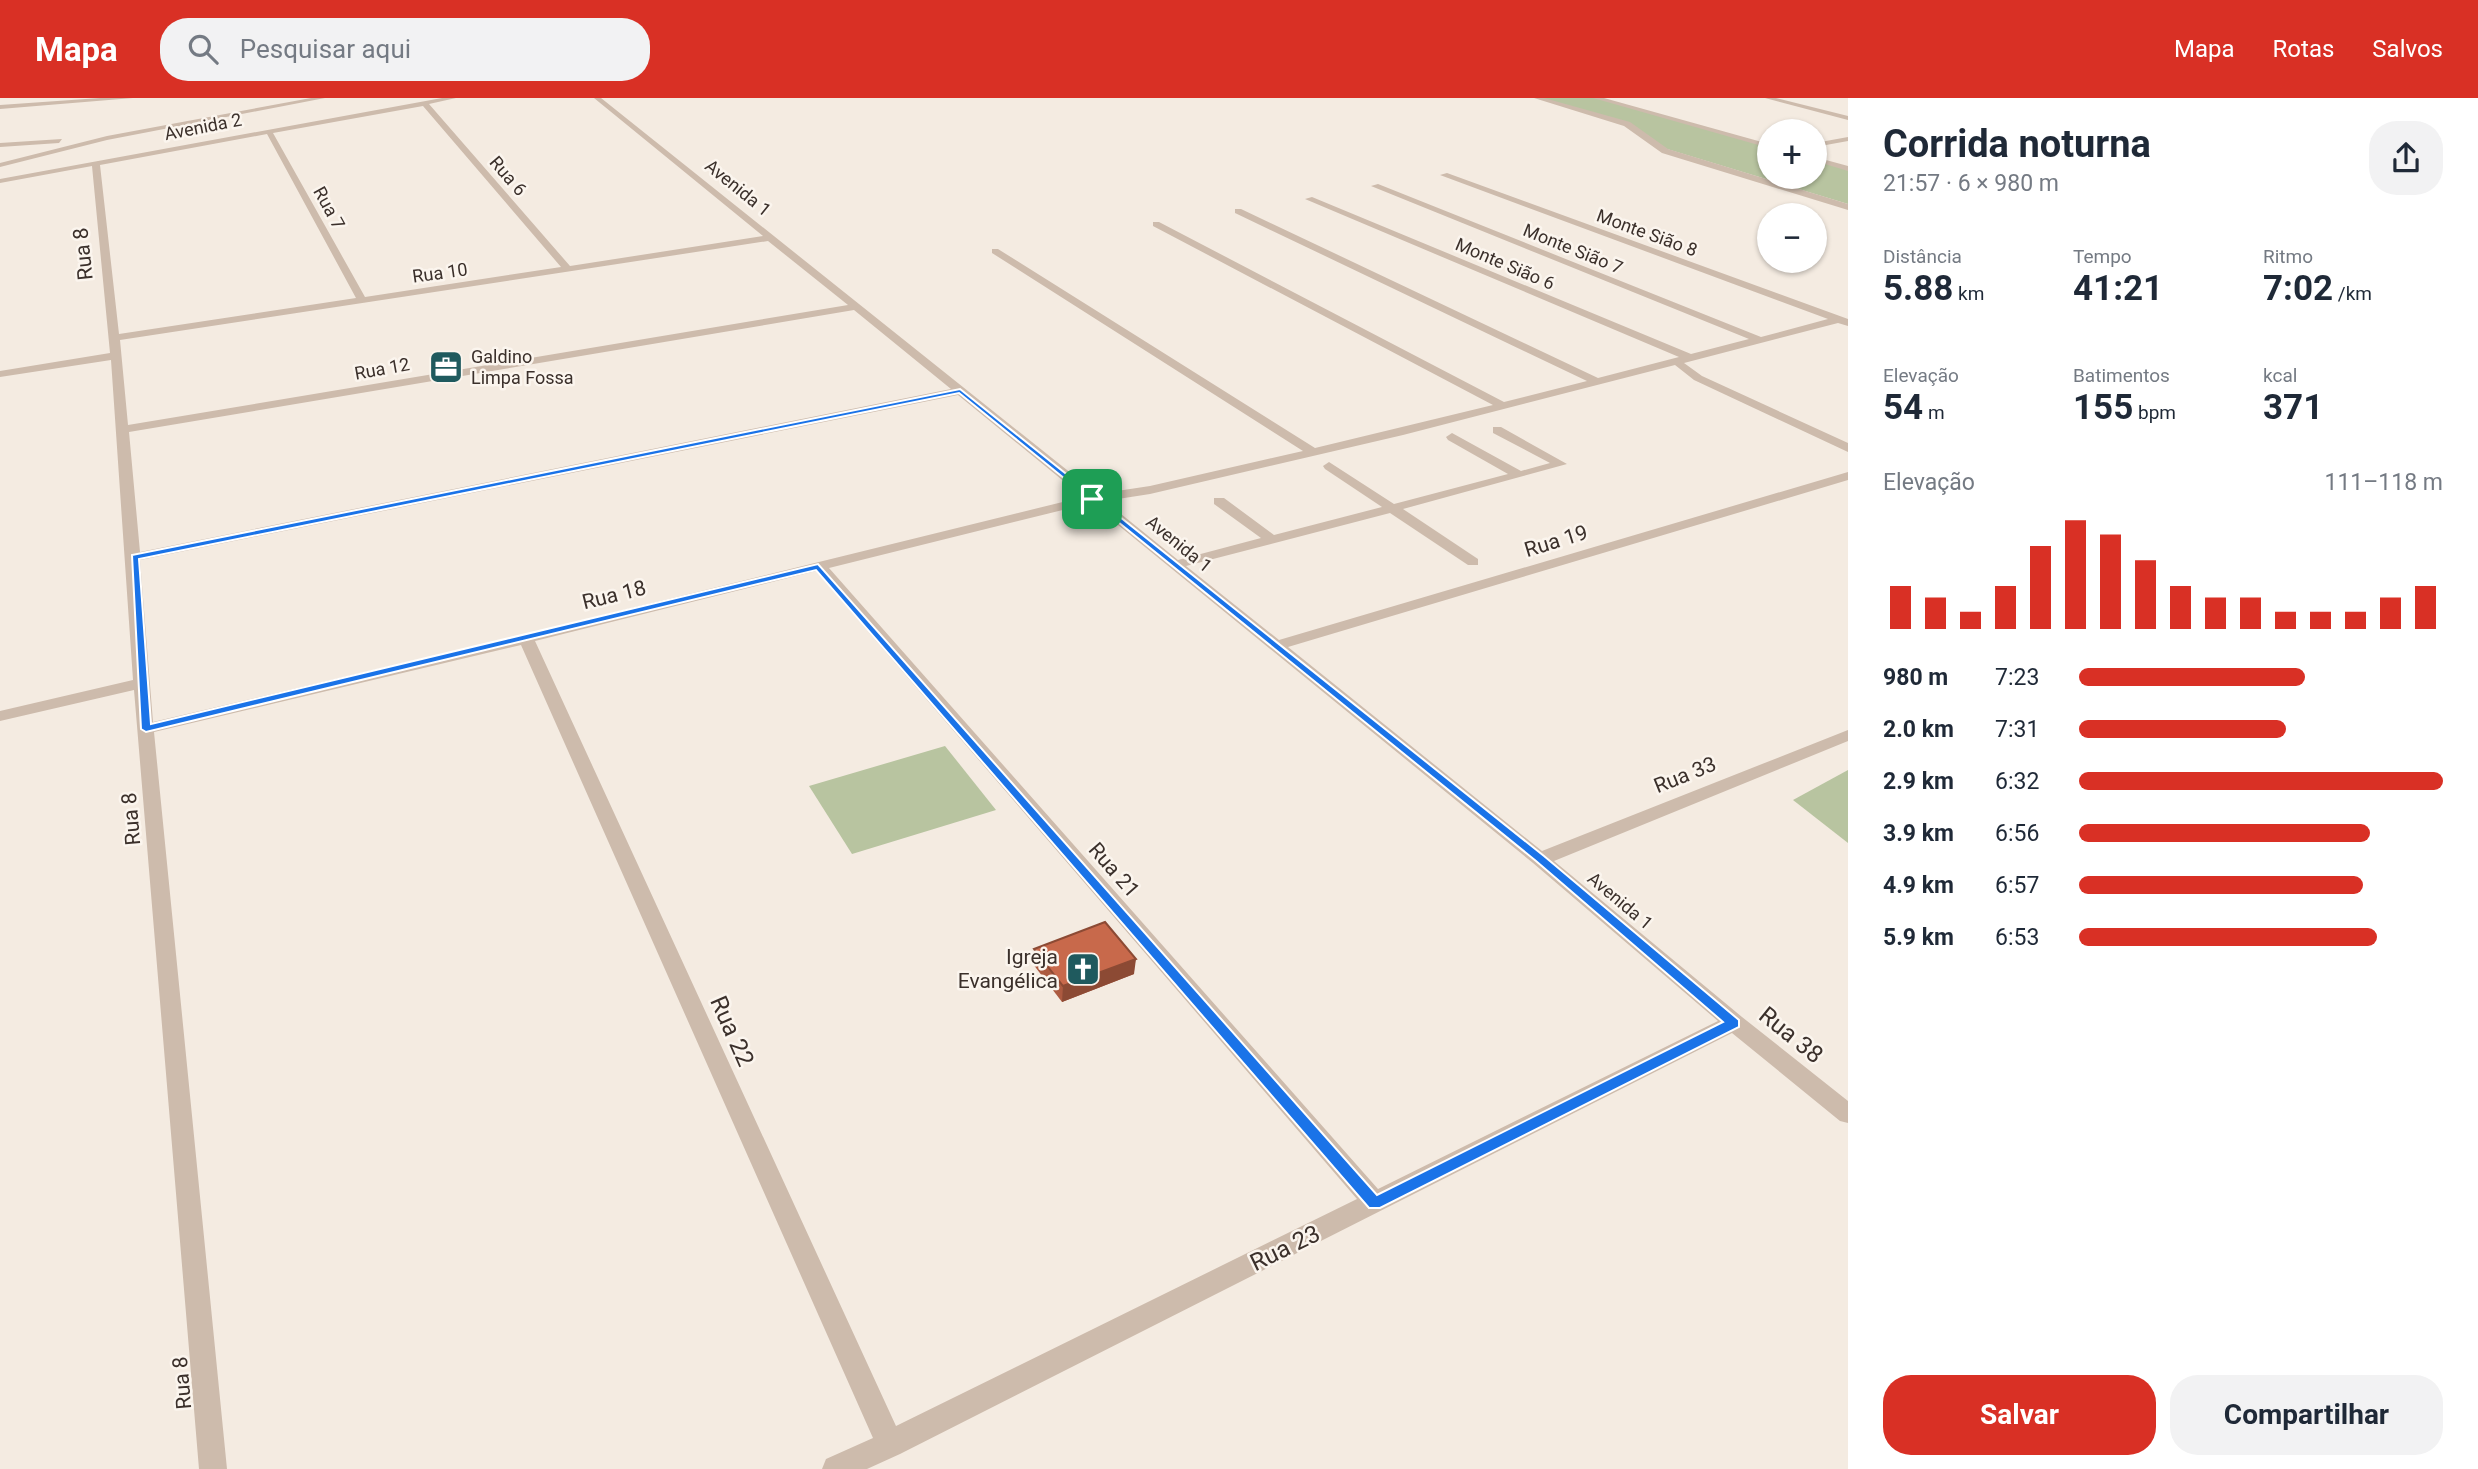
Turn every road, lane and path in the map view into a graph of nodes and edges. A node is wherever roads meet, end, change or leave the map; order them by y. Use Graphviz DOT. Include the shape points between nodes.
graph roads {
  1 [pos="130,98"];
  2 [pos="254,98"];
  3 [pos="322,98"];
  4 [pos="453,98"];
  5 [pos="597,98"];
  6 [pos="1537,98"];
  7 [pos="1596,98"];
  8 [pos="1768,98"];
  9 [pos="424,103"];
  10 [pos="0,107"];
  11 [pos="250,111"];
  12 [pos="1848,118"];
  13 [pos="268,130"];
  14 [pos="107,138"];
  15 [pos="1848,139"];
  16 [pos="1757,143"];
  17 [pos="1827,143"];
  18 [pos="0,145"];
  19 [pos="1827,163"];
  20 [pos="96,164"];
  21 [pos="0,165"];
  22 [pos="1848,169"];
  23 [pos="1444,175"];
  24 [pos="0,181"];
  25 [pos="1375,186"];
  26 [pos="1309,199"];
  27 [pos="1848,207"];
  28 [pos="1238,211"];
  29 [pos="1156,224"];
  30 [pos="769,238"];
  31 [pos="995,251"];
  32 [pos="569,270"];
  33 [pos="362,301"];
  34 [pos="856,307"];
  35 [pos="1845,320"];
  36 [pos="1760,340"];
  37 [pos="115,347"];
  38 [pos="1683,359"];
  39 [pos="0,374"];
  40 [pos="1596,381"];
  41 [pos="960,391"];
  42 [pos="1502,405"];
  43 [pos="121,430"];
  44 [pos="1497,430"];
  45 [pos="1452,437"];
  46 [pos="1848,448"];
  47 [pos="1313,452"];
  48 [pos="1329,466"];
  49 [pos="1519,475"];
  50 [pos="1848,476"];
  51 [pos="1092,499"];
  52 [pos="1219,501"];
  53 [pos="1391,509"];
  54 [pos="1272,540"];
  55 [pos="135,557"];
  56 [pos="1474,562"];
  57 [pos="1175,565"];
  58 [pos="818,566"];
  59 [pos="526,639"];
  60 [pos="1276,646"];
  61 [pos="141,683"];
  62 [pos="0,716"];
  63 [pos="146,729"];
  64 [pos="1840,738"];
  65 [pos="1848,750"];
  66 [pos="1540,859"];
  67 [pos="1734,1023"];
  68 [pos="1848,1114"];
  69 [pos="1375,1203"];
  70 [pos="890,1444"];
  71 [pos="213,1469"];
  72 [pos="835,1469"];
  1 -- 10 [label="street"];
  2 -- 11 [label="street"];
  3 -- 11 [label="street, Avenida 2"];
  4 -- 9 [label="street, Avenida 2"];
  5 -- 30 [label="street, Avenida 1"];
  6 -- 27 [label="street" via="1627,124 1665,151"];
  7 -- 16 [label="street"];
  8 -- 12 [label="street"];
  9 -- 13 [label="street, Avenida 2"];
  9 -- 32 [label="street, Rua 6"];
  11 -- 14 [label="street, Avenida 2"];
  13 -- 20 [label="street, Avenida 2"];
  13 -- 33 [label="street, Rua 7"];
  14 -- 18 [label="street"];
  14 -- 21 [label="street, Avenida 2"];
  15 -- 17 [label="street"];
  19 -- 22 [label="street"];
  20 -- 24 [label="street, Avenida 2"];
  20 -- 37 [label="street, Rua 8"];
  23 -- 35 [label="street, Monte Sião 8"];
  25 -- 36 [label="street, Monte Sião 7"];
  26 -- 38 [label="street, Monte Sião 6"];
  28 -- 40 [label="street"];
  29 -- 42 [label="street"];
  30 -- 32 [label="street, Rua 10"];
  30 -- 34 [label="street, Avenida 1"];
  31 -- 47 [label="street"];
  32 -- 33 [label="street, Rua 10"];
  33 -- 37 [label="street, Rua 10"];
  34 -- 41 [label="street, Avenida 1"];
  34 -- 43 [label="street, Rua 12"];
  35 -- 36 [label="street, Rua 18"];
  36 -- 38 [label="street, Rua 18"];
  37 -- 39 [label="street, Rua 10"];
  37 -- 43 [label="street, Rua 8"];
  38 -- 40 [label="street, Rua 18"];
  38 -- 46 [label="street, Monte Sião 6" via="1681,367 1698,378"];
  40 -- 42 [label="street, Rua 18"];
  41 -- 51 [label="street, Avenida 1"];
  41 -- 55 [label="street"];
  42 -- 47 [label="street, Rua 18"];
  43 -- 55 [label="street, Rua 8"];
  44 -- 49 [label="street" via="1561,464"];
  45 -- 49 [label="street"];
  47 -- 51 [label="street, Rua 18"];
  48 -- 53 [label="street"];
  49 -- 53 [label="street"];
  50 -- 60 [label="street, Rua 19"];
  51 -- 57 [label="street, Avenida 1"];
  51 -- 58 [label="street, Rua 18"];
  52 -- 54 [label="street"];
  53 -- 54 [label="street"];
  53 -- 56 [label="street"];
  54 -- 57 [label="street"];
  55 -- 61 [label="street, Rua 8"];
  57 -- 60 [label="street, Avenida 1"];
  58 -- 59 [label="street, Rua 18"];
  58 -- 69 [label="street, Rua 21"];
  59 -- 63 [label="street, Rua 18"];
  59 -- 70 [label="street, Rua 22"];
  60 -- 66 [label="street, Avenida 1"];
  61 -- 62 [label="street"];
  61 -- 63 [label="street, Rua 8"];
  63 -- 71 [label="street, Rua 8"];
  64 -- 65 [label="street"];
  64 -- 66 [label="street, Rua 33"];
  66 -- 67 [label="street, Avenida 1"];
  67 -- 68 [label="street, Rua 38"];
  67 -- 69 [label="street, Rua 23"];
  69 -- 70 [label="street, Rua 23"];
  70 -- 72 [label="street, Rua 23"];
}
